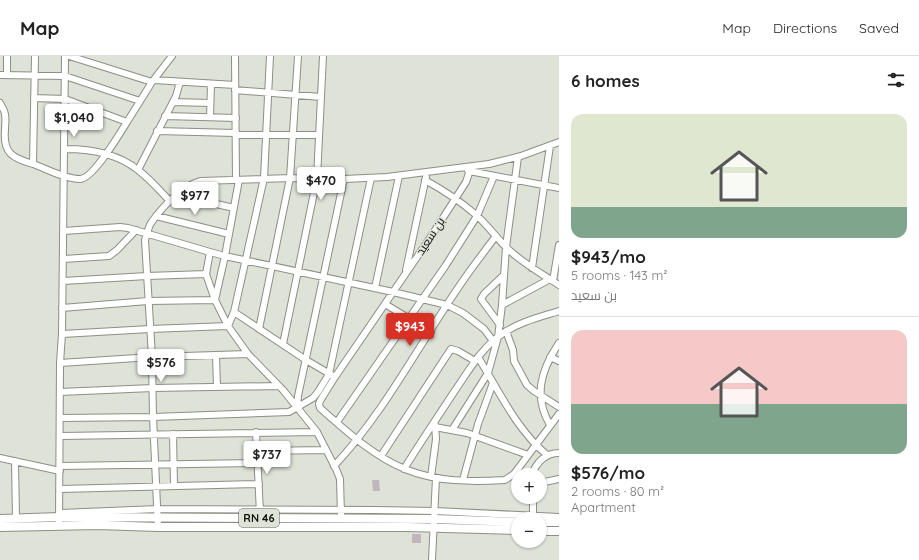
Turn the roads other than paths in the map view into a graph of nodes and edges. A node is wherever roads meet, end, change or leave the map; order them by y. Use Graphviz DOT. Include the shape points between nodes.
graph roads {
  1 [pos="8,56"];
  2 [pos="35,56"];
  3 [pos="65,56"];
  4 [pos="69,56"];
  5 [pos="172,56"];
  6 [pos="235,56"];
  7 [pos="270,56"];
  8 [pos="298,56"];
  9 [pos="323,56"];
  10 [pos="0,75"];
  11 [pos="7,75"];
  12 [pos="35,75"];
  13 [pos="65,76"];
  14 [pos="153,81"];
  15 [pos="180,82"];
  16 [pos="211,84"];
  17 [pos="235,88"];
  18 [pos="268,92"];
  19 [pos="295,94"];
  20 [pos="321,97"];
  21 [pos="34,98"];
  22 [pos="65,99"];
  23 [pos="140,101"];
  24 [pos="173,102"];
  25 [pos="0,103"];
  26 [pos="210,103"];
  27 [pos="165,116"];
  28 [pos="210,117"];
  29 [pos="236,118"];
  30 [pos="127,122"];
  31 [pos="157,131"];
  32 [pos="236,134"];
  33 [pos="293,134"];
  34 [pos="266,135"];
  35 [pos="319,135"];
  36 [pos="559,142"];
  37 [pos="550,146"];
  38 [pos="65,149"];
  39 [pos="106,154"];
  40 [pos="518,157"];
  41 [pos="33,164"];
  42 [pos="468,169"];
  43 [pos="138,170"];
  44 [pos="427,172"];
  45 [pos="64,176"];
  46 [pos="398,176"];
  47 [pos="494,176"];
  48 [pos="264,178"];
  49 [pos="290,178"];
  50 [pos="317,178"];
  51 [pos="371,178"];
  52 [pos="344,179"];
  53 [pos="238,180"];
  54 [pos="425,180"];
  55 [pos="516,180"];
  56 [pos="545,186"];
  57 [pos="559,188"];
  58 [pos="177,195"];
  59 [pos="455,198"];
  60 [pos="170,201"];
  61 [pos="234,208"];
  62 [pos="156,216"];
  63 [pos="477,216"];
  64 [pos="136,230"];
  65 [pos="64,231"];
  66 [pos="147,233"];
  67 [pos="229,234"];
  68 [pos="496,236"];
  69 [pos="559,245"];
  70 [pos="506,247"];
  71 [pos="210,252"];
  72 [pos="224,256"];
  73 [pos="64,259"];
  74 [pos="246,260"];
  75 [pos="272,265"];
  76 [pos="532,268"];
  77 [pos="298,271"];
  78 [pos="206,274"];
  79 [pos="405,274"];
  80 [pos="147,276"];
  81 [pos="503,276"];
  82 [pos="323,277"];
  83 [pos="63,281"];
  84 [pos="554,282"];
  85 [pos="349,283"];
  86 [pos="375,288"];
  87 [pos="393,292"];
  88 [pos="423,299"];
  89 [pos="215,300"];
  90 [pos="148,301"];
  91 [pos="385,304"];
  92 [pos="447,305"];
  93 [pos="502,305"];
  94 [pos="62,308"];
  95 [pos="559,311"];
  96 [pos="234,312"];
  97 [pos="410,318"];
  98 [pos="228,326"];
  99 [pos="500,326"];
  100 [pos="150,329"];
  101 [pos="259,329"];
  102 [pos="506,331"];
  103 [pos="431,332"];
  104 [pos="62,334"];
  105 [pos="495,339"];
  106 [pos="559,343"];
  107 [pos="283,344"];
  108 [pos="248,354"];
  109 [pos="216,355"];
  110 [pos="152,357"];
  111 [pos="550,357"];
  112 [pos="477,359"];
  113 [pos="306,360"];
  114 [pos="559,361"];
  115 [pos="60,363"];
  116 [pos="488,373"];
  117 [pos="332,376"];
  118 [pos="493,383"];
  119 [pos="278,386"];
  120 [pos="217,387"];
  121 [pos="153,388"];
  122 [pos="60,392"];
  123 [pos="540,395"];
  124 [pos="296,407"];
  125 [pos="559,407"];
  126 [pos="559,414"];
  127 [pos="153,417"];
  128 [pos="60,418"];
  129 [pos="337,422"];
  130 [pos="434,424"];
  131 [pos="550,425"];
  132 [pos="452,430"];
  133 [pos="256,432"];
  134 [pos="317,432"];
  135 [pos="154,434"];
  136 [pos="173,434"];
  137 [pos="61,436"];
  138 [pos="474,436"];
  139 [pos="357,440"];
  140 [pos="536,445"];
  141 [pos="326,450"];
  142 [pos="257,451"];
  143 [pos="559,453"];
  144 [pos="528,455"];
  145 [pos="547,455"];
  146 [pos="381,456"];
  147 [pos="0,458"];
  148 [pos="15,461"];
  149 [pos="258,463"];
  150 [pos="173,464"];
  151 [pos="156,465"];
  152 [pos="334,466"];
  153 [pos="536,468"];
  154 [pos="60,469"];
  155 [pos="404,469"];
  156 [pos="434,477"];
  157 [pos="462,480"];
  158 [pos="559,480"];
  159 [pos="547,481"];
  160 [pos="259,484"];
  161 [pos="156,486"];
  162 [pos="174,486"];
  163 [pos="60,489"];
  164 [pos="158,509"];
  165 [pos="260,514"];
  166 [pos="341,515"];
  167 [pos="435,515"];
  168 [pos="511,516"];
  169 [pos="486,517"];
  170 [pos="547,517"];
  171 [pos="559,517"];
  172 [pos="16,518"];
  173 [pos="60,518"];
  174 [pos="0,519"];
  175 [pos="511,521"];
  176 [pos="158,522"];
  177 [pos="547,522"];
  178 [pos="559,522"];
  179 [pos="0,527"];
  180 [pos="434,528"];
  181 [pos="511,530"];
  182 [pos="547,531"];
  183 [pos="559,531"];
  184 [pos="432,560"];
  1 -- 11 [label="street"];
  2 -- 12 [label="street"];
  3 -- 13 [label="street"];
  4 -- 14 [label="street"];
  5 -- 14 [label="street"];
  6 -- 17 [label="street"];
  7 -- 18 [label="street"];
  8 -- 19 [label="street"];
  9 -- 20 [label="street"];
  10 -- 11 [label="street"];
  11 -- 12 [label="street"];
  12 -- 13 [label="street"];
  12 -- 21 [label="street"];
  13 -- 22 [label="street"];
  13 -- 23 [label="street"];
  14 -- 15 [label="street"];
  14 -- 23 [label="street"];
  15 -- 16 [label="street"];
  15 -- 24 [label="street"];
  16 -- 17 [label="street"];
  16 -- 26 [label="street"];
  17 -- 18 [label="street"];
  17 -- 29 [label="street"];
  18 -- 19 [label="street"];
  18 -- 34 [label="street"];
  19 -- 20 [label="street"];
  19 -- 33 [label="street"];
  20 -- 35 [label="street"];
  21 -- 22 [label="street"];
  21 -- 41 [label="street"];
  22 -- 30 [label="street"];
  22 -- 38 [label="street"];
  23 -- 30 [label="street"];
  24 -- 26 [label="street"];
  24 -- 27 [label="street"];
  25 -- 41 [label="street" via="5,114 6,148 15,157"];
  26 -- 28 [label="street"];
  27 -- 28 [label="street"];
  27 -- 31 [label="street"];
  28 -- 29 [label="street"];
  29 -- 32 [label="street"];
  30 -- 39 [label="street"];
  31 -- 32 [label="street"];
  31 -- 43 [label="street"];
  32 -- 34 [label="street"];
  32 -- 53 [label="street"];
  33 -- 34 [label="street"];
  33 -- 35 [label="street"];
  33 -- 49 [label="street"];
  34 -- 48 [label="street"];
  35 -- 50 [label="street"];
  36 -- 37 [label="street"];
  37 -- 40 [label="street"];
  37 -- 56 [label="street"];
  38 -- 39 [label="street" via="91,150"];
  38 -- 45 [label="street"];
  39 -- 43 [label="street"];
  39 -- 45 [label="street" via="85,178"];
  40 -- 42 [label="street"];
  40 -- 55 [label="street"];
  41 -- 45 [label="street"];
  42 -- 44 [label="street"];
  42 -- 47 [label="street"];
  42 -- 59 [label="street, بن سعيد" via="468,178"];
  43 -- 60 [label="street"];
  44 -- 46 [label="street"];
  44 -- 54 [label="street"];
  45 -- 65 [label="street"];
  46 -- 51 [label="street"];
  46 -- 86 [label="street"];
  47 -- 55 [label="street"];
  47 -- 63 [label="street"];
  48 -- 49 [label="street"];
  48 -- 53 [label="street"];
  48 -- 74 [label="street"];
  49 -- 50 [label="street"];
  49 -- 75 [label="street"];
  50 -- 52 [label="street"];
  50 -- 77 [label="street"];
  51 -- 52 [label="street"];
  51 -- 85 [label="street, بن سعيد"];
  52 -- 82 [label="street"];
  53 -- 58 [label="street" via="196,182"];
  53 -- 61 [label="street"];
  54 -- 59 [label="street"];
  54 -- 79 [label="street"];
  55 -- 56 [label="street"];
  55 -- 70 [label="street"];
  56 -- 57 [label="street"];
  56 -- 76 [label="street"];
  58 -- 60 [label="street"];
  58 -- 61 [label="street"];
  59 -- 63 [label="street"];
  59 -- 79 [label="street, بن سعيد"];
  60 -- 62 [label="street"];
  61 -- 67 [label="street"];
  62 -- 66 [label="street"];
  62 -- 67 [label="street"];
  63 -- 68 [label="street"];
  63 -- 88 [label="street"];
  64 -- 65 [label="street" via="120,227"];
  64 -- 66 [label="street"];
  64 -- 73 [label="street" via="109,256"];
  65 -- 73 [label="street"];
  66 -- 71 [label="street"];
  66 -- 80 [label="street"];
  67 -- 72 [label="street"];
  68 -- 70 [label="street"];
  68 -- 92 [label="street"];
  69 -- 84 [label="street"];
  70 -- 76 [label="street"];
  70 -- 81 [label="street"];
  71 -- 72 [label="street"];
  71 -- 78 [label="street"];
  72 -- 74 [label="street"];
  72 -- 89 [label="street"];
  73 -- 83 [label="street"];
  74 -- 75 [label="street"];
  74 -- 96 [label="street"];
  75 -- 77 [label="street"];
  75 -- 101 [label="street"];
  76 -- 84 [label="street"];
  77 -- 82 [label="street"];
  77 -- 107 [label="street"];
  78 -- 80 [label="street"];
  78 -- 89 [label="street"];
  79 -- 87 [label="street, بن سعيد"];
  80 -- 83 [label="street"];
  80 -- 90 [label="street"];
  81 -- 93 [label="street"];
  81 -- 99 [label="street" via="481,299"];
  82 -- 85 [label="street"];
  82 -- 113 [label="street"];
  83 -- 94 [label="street"];
  84 -- 93 [label="street"];
  85 -- 86 [label="street"];
  85 -- 117 [label="street, بن سعيد"];
  86 -- 87 [label="street"];
  87 -- 88 [label="street"];
  87 -- 91 [label="street, بن سعيد"];
  88 -- 92 [label="street"];
  88 -- 97 [label="street"];
  89 -- 90 [label="street"];
  89 -- 98 [label="street"];
  90 -- 94 [label="street"];
  90 -- 100 [label="street"];
  91 -- 97 [label="street"];
  91 -- 117 [label="street, بن سعيد"];
  92 -- 103 [label="street"];
  92 -- 105 [label="street" via="463,313"];
  93 -- 99 [label="street"];
  94 -- 104 [label="street"];
  95 -- 102 [label="street"];
  96 -- 98 [label="street"];
  96 -- 101 [label="street"];
  97 -- 103 [label="street"];
  97 -- 129 [label="street"];
  98 -- 100 [label="street"];
  98 -- 108 [label="street"];
  99 -- 105 [label="street"];
  100 -- 104 [label="street"];
  100 -- 110 [label="street"];
  101 -- 107 [label="street"];
  102 -- 105 [label="street"];
  102 -- 123 [label="street" via="520,373 527,385"];
  103 -- 139 [label="street"];
  104 -- 115 [label="street"];
  105 -- 112 [label="street"];
  105 -- 116 [label="street"];
  106 -- 111 [label="street"];
  107 -- 113 [label="street"];
  108 -- 109 [label="street"];
  108 -- 119 [label="street"];
  109 -- 110 [label="street"];
  109 -- 120 [label="street"];
  110 -- 115 [label="street"];
  110 -- 121 [label="street"];
  111 -- 114 [label="street"];
  111 -- 123 [label="street"];
  112 -- 116 [label="street"];
  112 -- 130 [label="street"];
  112 -- 146 [label="street" via="451,349"];
  113 -- 117 [label="street"];
  113 -- 124 [label="street"];
  115 -- 122 [label="street"];
  116 -- 118 [label="street"];
  116 -- 132 [label="street"];
  117 -- 124 [label="street, بن سعيد" via="313,398"];
  117 -- 129 [label="street" via="319,404 320,408"];
  118 -- 138 [label="street"];
  118 -- 140 [label="street"];
  119 -- 120 [label="street"];
  119 -- 124 [label="street"];
  120 -- 121 [label="street"];
  121 -- 122 [label="street"];
  121 -- 127 [label="street"];
  122 -- 128 [label="street"];
  123 -- 125 [label="street"];
  123 -- 131 [label="street" via="543,412"];
  124 -- 127 [label="street, بن سعيد" via="289,412"];
  124 -- 134 [label="street"];
  126 -- 131 [label="street"];
  127 -- 128 [label="street"];
  127 -- 135 [label="street"];
  128 -- 137 [label="street"];
  129 -- 139 [label="street"];
  130 -- 132 [label="street"];
  130 -- 155 [label="street"];
  130 -- 156 [label="street"];
  131 -- 140 [label="street"];
  132 -- 138 [label="street"];
  133 -- 134 [label="street"];
  133 -- 136 [label="street"];
  133 -- 142 [label="street"];
  134 -- 141 [label="street"];
  135 -- 136 [label="street"];
  135 -- 137 [label="street"];
  135 -- 151 [label="street"];
  136 -- 150 [label="street"];
  137 -- 154 [label="street"];
  138 -- 144 [label="street"];
  138 -- 157 [label="street"];
  139 -- 146 [label="street"];
  139 -- 152 [label="street"];
  140 -- 144 [label="street"];
  140 -- 145 [label="street"];
  141 -- 142 [label="street"];
  141 -- 152 [label="street"];
  142 -- 149 [label="street"];
  143 -- 145 [label="street"];
  144 -- 157 [label="street" via="514,474 505,480"];
  145 -- 153 [label="street"];
  146 -- 155 [label="street"];
  147 -- 148 [label="street"];
  148 -- 154 [label="street"];
  148 -- 172 [label="street"];
  149 -- 150 [label="street"];
  149 -- 160 [label="street"];
  150 -- 151 [label="street"];
  150 -- 162 [label="street"];
  151 -- 154 [label="street"];
  151 -- 161 [label="street"];
  152 -- 166 [label="street" via="340,479"];
  154 -- 163 [label="street"];
  155 -- 156 [label="street"];
  156 -- 157 [label="street"];
  156 -- 167 [label="street"];
  158 -- 159 [label="street"];
  160 -- 162 [label="street"];
  160 -- 165 [label="street"];
  161 -- 162 [label="street"];
  161 -- 163 [label="street"];
  161 -- 164 [label="street"];
  163 -- 173 [label="street"];
  164 -- 165 [label="street"];
  164 -- 173 [label="street"];
  164 -- 176 [label="street"];
  165 -- 166 [label="main road, RN 46"];
  165 -- 176 [label="main road, RN 46"];
  166 -- 167 [label="main road, RN 46"];
  167 -- 169 [label="main road, RN 46"];
  167 -- 180 [label="street"];
  168 -- 169 [label="street"];
  169 -- 175 [label="main road, RN 46"];
  170 -- 171 [label="street"];
  172 -- 173 [label="main road, RN 46"];
  172 -- 174 [label="main road, RN 46"];
  173 -- 176 [label="main road, RN 46"];
  173 -- 179 [label="main road, RN 46"];
  176 -- 180 [label="main road, RN 46"];
  177 -- 178 [label="main road"];
  180 -- 181 [label="main road, RN 46"];
  180 -- 184 [label="street"];
  182 -- 183 [label="main road"];
}
